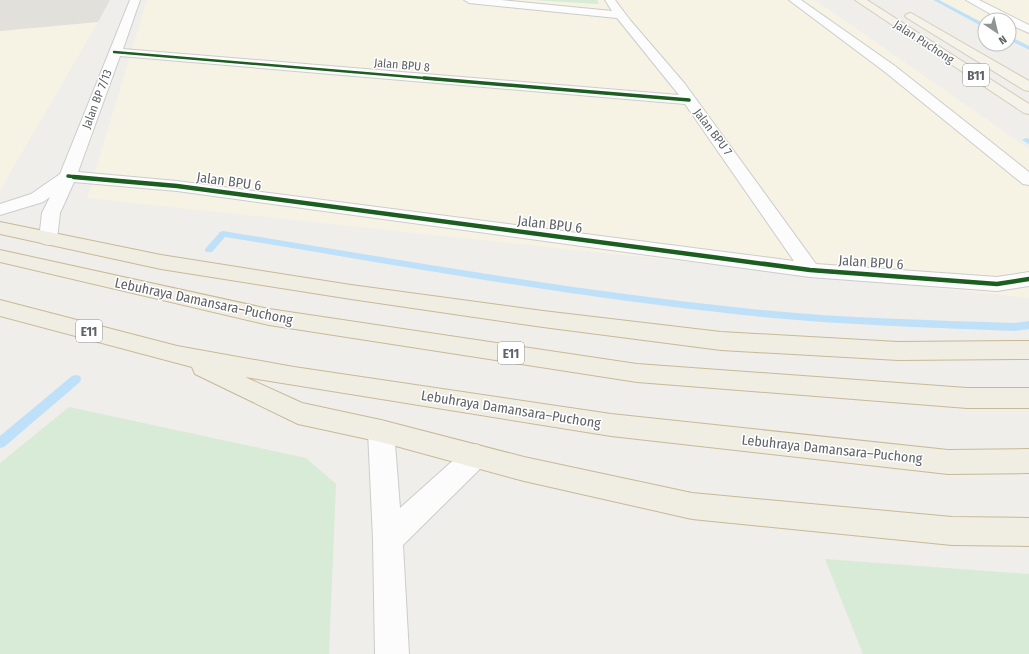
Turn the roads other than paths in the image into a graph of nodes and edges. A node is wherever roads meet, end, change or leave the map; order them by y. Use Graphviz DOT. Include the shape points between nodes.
graph roads {
  1 [pos="135,0"];
  2 [pos="469,0"];
  3 [pos="610,0"];
  4 [pos="794,0"];
  5 [pos="860,0"];
  6 [pos="971,0"];
  7 [pos="904,12"];
  8 [pos="619,15"];
  9 [pos="1029,30"];
  10 [pos="114,52"];
  11 [pos="1029,87"];
  12 [pos="688,100"];
  13 [pos="1029,110"];
  14 [pos="68,176"];
  15 [pos="1029,180"];
  16 [pos="0,210"];
  17 [pos="0,228"];
  18 [pos="48,239"];
  19 [pos="0,256"];
  20 [pos="810,270"];
  21 [pos="1029,279"];
  22 [pos="0,308"];
  23 [pos="1029,350"];
  24 [pos="177,355"];
  25 [pos="1029,398"];
  26 [pos="381,430"];
  27 [pos="476,456"];
  28 [pos="1029,461"];
  29 [pos="1029,532"];
  30 [pos="388,539"];
  31 [pos="392,654"];
  1 -- 10 [label="street, Jalan BP 7/13"];
  2 -- 8 [label="street"];
  3 -- 8 [label="street, Jalan BPU 7"];
  4 -- 15 [label="street" via="890,68"];
  5 -- 13 [label="main road, Jalan Puchong / B11"];
  6 -- 9 [label="street"];
  7 -- 11 [label="main road, Jalan Puchong / B11"];
  8 -- 12 [label="street, Jalan BPU 7"];
  10 -- 12 [label="street, Jalan BPU 8"];
  10 -- 14 [label="street, Jalan BP 7/13"];
  12 -- 20 [label="street, Jalan BPU 7" via="740,168"];
  14 -- 16 [label="street" via="37,198"];
  14 -- 18 [label="street, Jalan BP 7/13" via="51,213"];
  14 -- 20 [label="street, Jalan BPU 6" via="177,186"];
  17 -- 18 [label="highway"];
  18 -- 23 [label="highway" via="161,262 351,292 720,341 898,351"];
  19 -- 25 [label="highway, Lebuhraya Damansara–Puchong / E11" via="269,317 637,373 967,398"];
  20 -- 21 [label="street, Jalan BPU 6" via="997,284"];
  22 -- 24 [label="highway, Lebuhraya Damansara–Puchong / E11"];
  24 -- 26 [label="highway" via="298,413"];
  24 -- 28 [label="highway, Lebuhraya Damansara–Puchong / E11" via="294,376 611,425 948,462"];
  26 -- 27 [label="highway"];
  26 -- 30 [label="street"];
  27 -- 29 [label="highway" via="692,506 952,531"];
  27 -- 30 [label="street"];
  30 -- 31 [label="street"];
}
